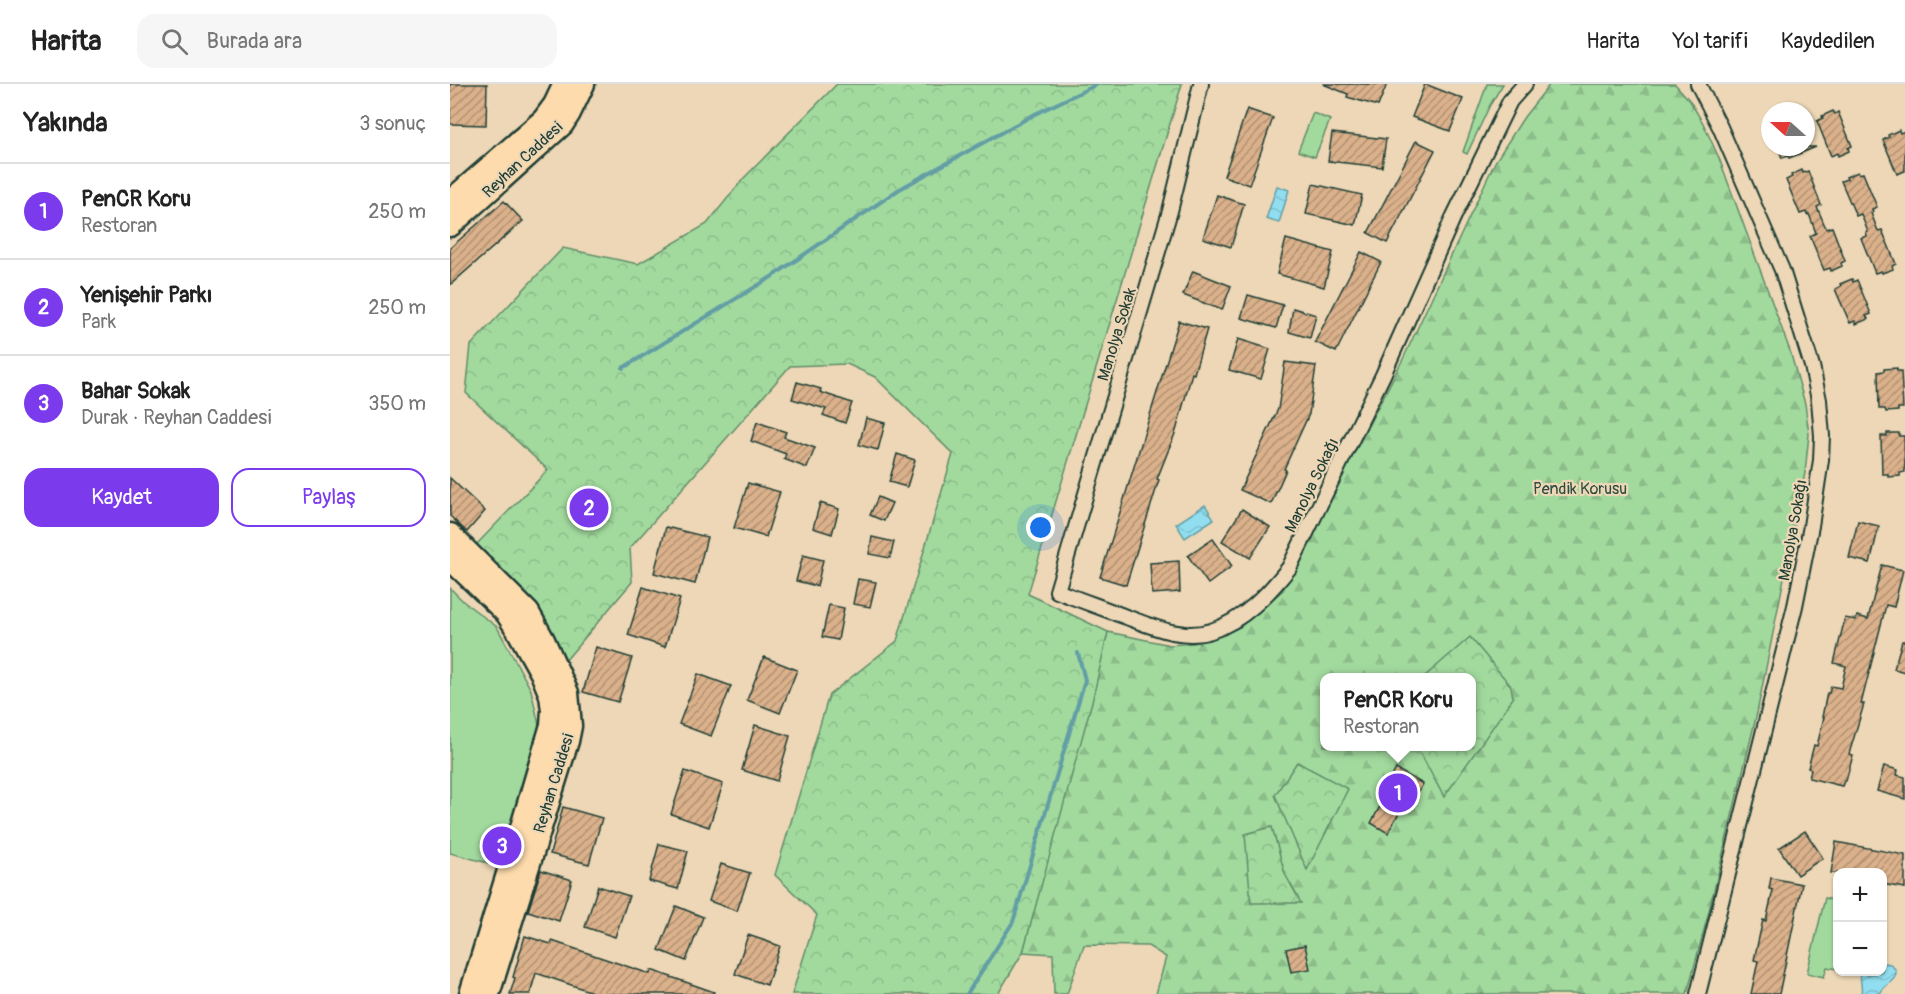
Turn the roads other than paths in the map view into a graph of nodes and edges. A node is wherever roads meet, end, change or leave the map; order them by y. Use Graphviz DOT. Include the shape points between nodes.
graph roads {
  1 [pos="1201,84"];
  2 [pos="1525,84"];
  3 [pos="1698,84"];
  4 [pos="575,85"];
  5 [pos="450,202"];
  6 [pos="450,225"];
  7 [pos="450,535"];
  8 [pos="450,558"];
  9 [pos="1057,591"];
  10 [pos="471,994"];
  11 [pos="488,994"];
  12 [pos="1698,994"];
  1 -- 9 [label="street, Manolya Sokak" via="1170,211"];
  2 -- 9 [label="street, Manolya Sokağı" via="1510,101 1383,375 1299,547 1271,591 1236,620 1190,634 1164,631"];
  3 -- 12 [label="street, Manolya Sokağı" via="1782,270 1812,366 1822,436 1818,485 1796,606"];
  4 -- 5 [label="main road, Reyhan Caddesi" via="544,120"];
  4 -- 6 [label="main road, Reyhan Caddesi" via="569,112 550,136"];
  7 -- 11 [label="main road, Reyhan Caddesi" via="528,614 567,693 570,710 567,741"];
  8 -- 10 [label="main road, Reyhan Caddesi" via="507,613 542,673 553,710 549,736"];
}
